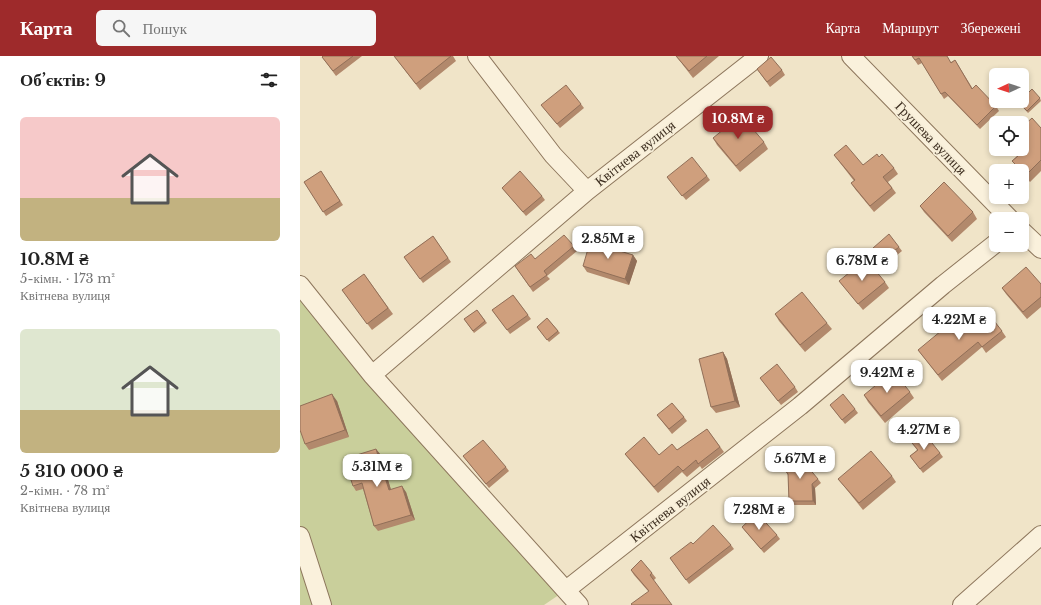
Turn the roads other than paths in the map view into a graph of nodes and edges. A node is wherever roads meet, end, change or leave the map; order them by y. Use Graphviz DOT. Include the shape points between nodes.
graph roads {
  1 [pos="477,56"];
  2 [pos="759,56"];
  3 [pos="851,56"];
  4 [pos="587,191"];
  5 [pos="1003,212"];
  6 [pos="1029,238"];
  7 [pos="989,249"];
  8 [pos="1041,249"];
  9 [pos="300,285"];
  10 [pos="372,375"];
  11 [pos="1041,534"];
  12 [pos="300,536"];
  13 [pos="566,590"];
  14 [pos="322,605"];
  15 [pos="579,605"];
  16 [pos="962,605"];
  1 -- 4 [label="street, Квітнева вулиця" via="554,155"];
  2 -- 4 [label="street, Квітнева вулиця"];
  3 -- 5 [label="street, Грушева вулиця"];
  4 -- 10 [label="street, Квітнева вулиця"];
  6 -- 8 [label="street"];
  7 -- 13 [label="street, Квітнева вулиця" via="800,406"];
  9 -- 10 [label="street"];
  10 -- 13 [label="street"];
  11 -- 16 [label="street"];
  12 -- 14 [label="street"];
  13 -- 15 [label="street"];
}
